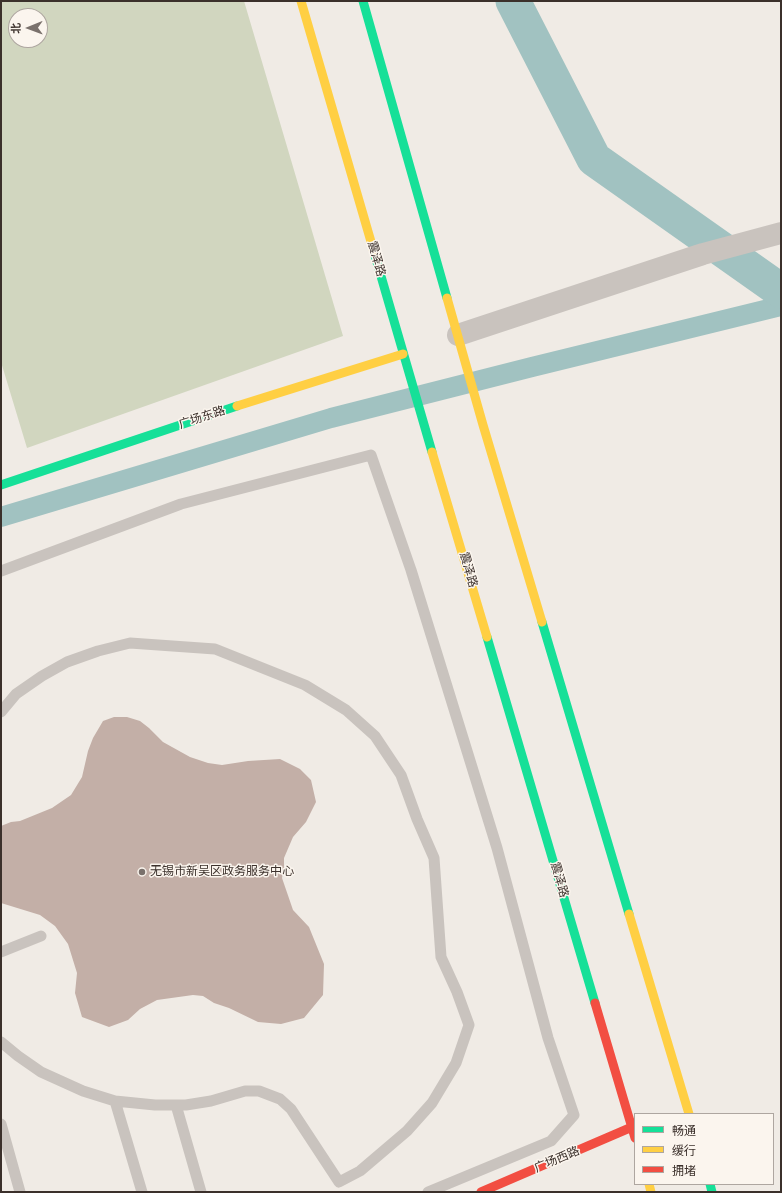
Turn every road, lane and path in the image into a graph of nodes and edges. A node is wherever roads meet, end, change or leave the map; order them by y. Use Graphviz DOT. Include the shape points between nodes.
graph roads {
  1 [pos="301,1"];
  2 [pos="364,1"];
  3 [pos="781,233"];
  4 [pos="460,343"];
  5 [pos="403,354"];
  6 [pos="1,485"];
  7 [pos="1,571"];
  8 [pos="1,712"];
  9 [pos="41,936"];
  10 [pos="1,952"];
  11 [pos="1,1042"];
  12 [pos="115,1101"];
  13 [pos="176,1105"];
  14 [pos="689,1113"];
  15 [pos="1,1124"];
  16 [pos="634,1133"];
  17 [pos="20,1192"];
  18 [pos="142,1192"];
  19 [pos="201,1192"];
  20 [pos="428,1192"];
  21 [pos="481,1192"];
  22 [pos="504,1192"];
  1 -- 5 [label="main road, 震泽路" via="396,342"];
  2 -- 4 [label="main road"];
  3 -- 4 [label="street" via="703,254"];
  4 -- 14 [label="main road"];
  5 -- 6 [label="main road, 广场东路" via="215,413"];
  5 -- 16 [label="main road, 震泽路"];
  7 -- 20 [label="lane" via="181,504 371,455 411,570 493,833 548,1038 574,1115 551,1141"];
  8 -- 13 [label="lane" via="16,694 42,676 67,662 98,651 130,643 214,649 305,685 346,710 375,736 401,775 434,858 441,957 458,992 469,1025 456,1063 432,1102 407,1131 360,1171 339,1182 291,1109 280,1099 259,1091 245,1091 211,1101"];
  9 -- 10 [label="lane"];
  11 -- 12 [label="lane" via="41,1072 83,1091"];
  12 -- 13 [label="lane"];
  12 -- 18 [label="lane"];
  13 -- 19 [label="lane"];
  15 -- 17 [label="lane"];
  16 -- 21 [label="main road, 广场西路"];
  16 -- 22 [label="main road, 广场西路"];
}
